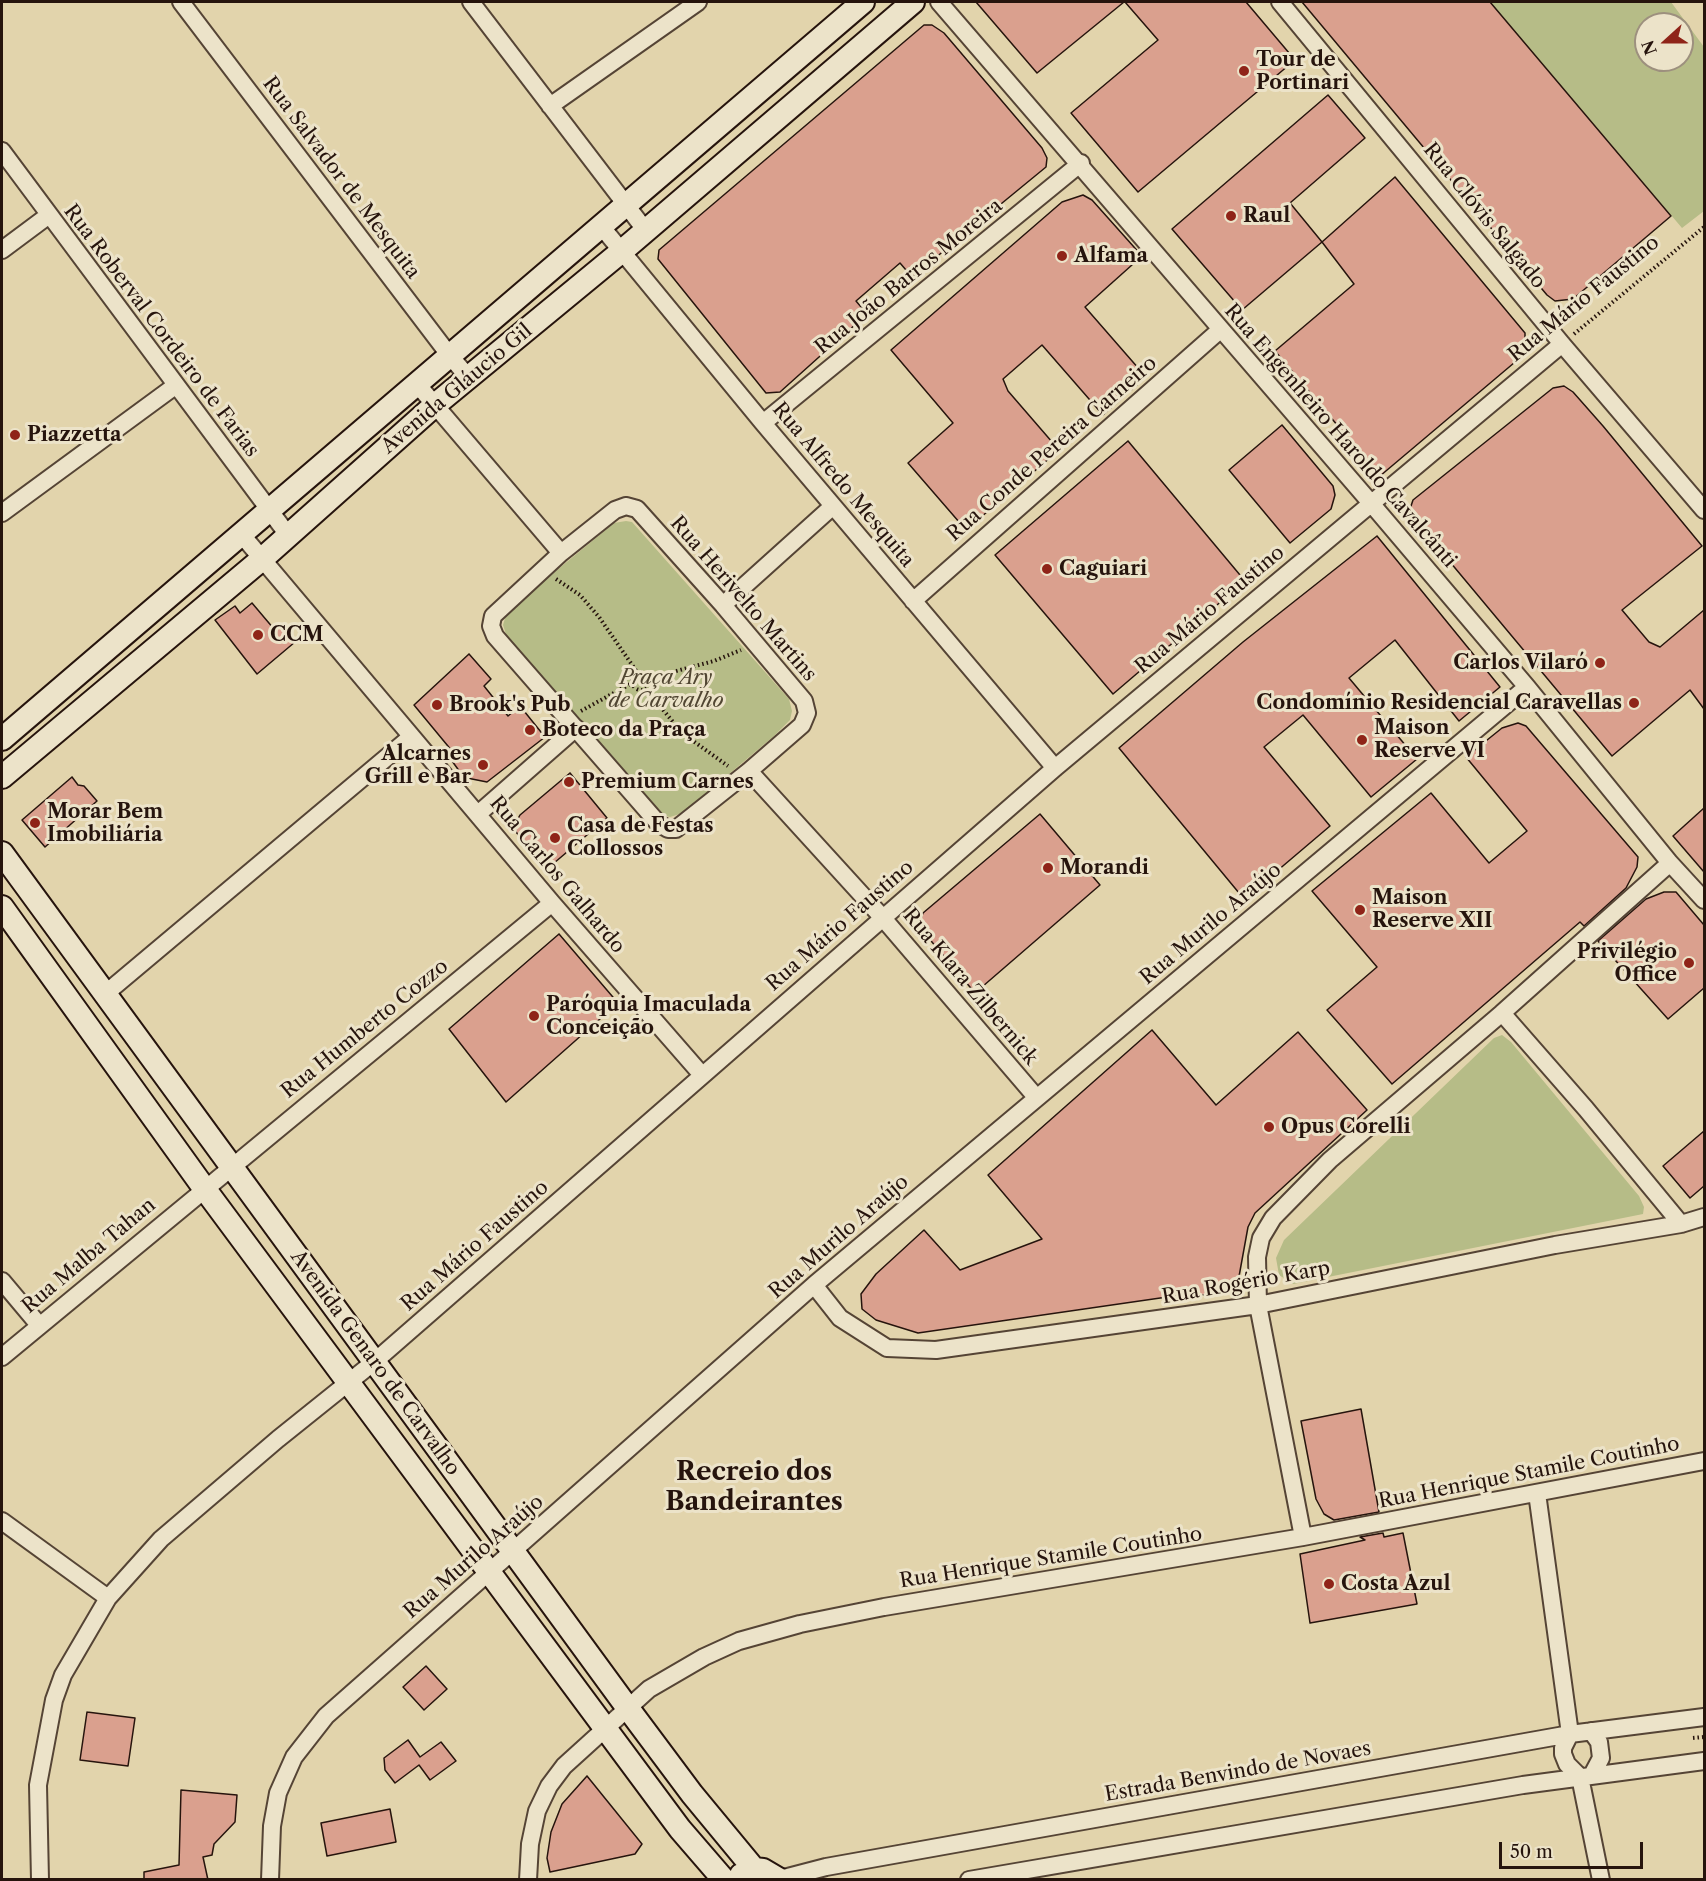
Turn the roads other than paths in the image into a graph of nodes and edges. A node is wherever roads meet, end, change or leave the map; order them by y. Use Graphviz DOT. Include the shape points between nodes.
graph roads {
  1 [pos="181,2"];
  2 [pos="471,2"];
  3 [pos="698,2"];
  4 [pos="863,2"];
  5 [pos="913,2"];
  6 [pos="939,2"];
  7 [pos="1280,2"];
  8 [pos="550,106"];
  9 [pos="2,151"];
  10 [pos="1081,163"];
  11 [pos="626,205"];
  12 [pos="49,215"];
  13 [pos="601,226"];
  14 [pos="646,231"];
  15 [pos="2,250"];
  16 [pos="622,251"];
  17 [pos="1220,330"];
  18 [pos="1562,344"];
  19 [pos="450,356"];
  20 [pos="469,378"];
  21 [pos="417,384"];
  22 [pos="175,386"];
  23 [pos="435,405"];
  24 [pos="763,423"];
  25 [pos="1370,502"];
  26 [pos="833,506"];
  27 [pos="1704,510"];
  28 [pos="269,512"];
  29 [pos="2,513"];
  30 [pos="242,535"];
  31 [pos="288,536"];
  32 [pos="561,553"];
  33 [pos="262,559"];
  34 [pos="913,601"];
  35 [pos="723,605"];
  36 [pos="1527,687"];
  37 [pos="572,724"];
  38 [pos="411,737"];
  39 [pos="2,739"];
  40 [pos="1055,768"];
  41 [pos="746,774"];
  42 [pos="2,777"];
  43 [pos="478,814"];
  44 [pos="2,853"];
  45 [pos="1670,863"];
  46 [pos="1704,900"];
  47 [pos="552,903"];
  48 [pos="2,907"];
  49 [pos="882,917"];
  50 [pos="105,994"];
  51 [pos="1502,1013"];
  52 [pos="702,1075"];
  53 [pos="1036,1097"];
  54 [pos="230,1166"];
  55 [pos="204,1188"];
  56 [pos="1704,1217"];
  57 [pos="1681,1224"];
  58 [pos="2,1281"];
  59 [pos="814,1285"];
  60 [pos="1258,1305"];
  61 [pos="39,1325"];
  62 [pos="2,1357"];
  63 [pos="374,1362"];
  64 [pos="350,1383"];
  65 [pos="1704,1461"];
  66 [pos="1537,1493"];
  67 [pos="2,1521"];
  68 [pos="1303,1537"];
  69 [pos="515,1551"];
  70 [pos="489,1571"];
  71 [pos="108,1598"];
  72 [pos="627,1707"];
  73 [pos="1704,1717"];
  74 [pos="605,1727"];
  75 [pos="1591,1731"];
  76 [pos="1570,1734"];
  77 [pos="1704,1761"];
  78 [pos="1586,1776"];
  79 [pos="744,1874"];
  80 [pos="780,1879"];
  81 [pos="40,1880"];
  82 [pos="270,1880"];
  83 [pos="528,1880"];
  84 [pos="724,1880"];
  85 [pos="969,1880"];
  86 [pos="1601,1880"];
  1 -- 19 [label="street, Rua Salvador de Mesquita"];
  2 -- 8 [label="street"];
  3 -- 8 [label="street"];
  4 -- 11 [label="street, Avenida Gláucio Gil"];
  5 -- 14 [label="street, Avenida Gláucio Gil"];
  6 -- 10 [label="street, Rua Engenheiro Haroldo Cavalcânti"];
  7 -- 18 [label="street, Rua Clóvis Salgado"];
  8 -- 11 [label="street"];
  9 -- 12 [label="street, Rua Roberval Cordeiro de Farias"];
  10 -- 17 [label="street, Rua Engenheiro Haroldo Cavalcânti"];
  10 -- 24 [label="street, Rua João Barros Moreira"];
  11 -- 13 [label="street, Avenida Gláucio Gil"];
  11 -- 14 [label="street"];
  12 -- 15 [label="street"];
  12 -- 22 [label="street, Rua Roberval Cordeiro de Farias"];
  13 -- 16 [label="street, Rua Alfredo Mesquita"];
  13 -- 19 [label="street, Avenida Gláucio Gil"];
  14 -- 16 [label="street, Avenida Gláucio Gil"];
  16 -- 20 [label="street, Avenida Gláucio Gil"];
  16 -- 24 [label="street, Rua Alfredo Mesquita"];
  17 -- 25 [label="street, Rua Engenheiro Haroldo Cavalcânti"];
  17 -- 34 [label="street, Rua Conde Pereira Carneiro"];
  18 -- 25 [label="street, Rua Mário Faustino"];
  18 -- 27 [label="street, Rua Clóvis Salgado"];
  19 -- 20 [label="street, Rua Salvador de Mesquita"];
  19 -- 21 [label="street, Avenida Gláucio Gil"];
  20 -- 23 [label="street, Avenida Gláucio Gil"];
  21 -- 23 [label="street"];
  21 -- 28 [label="street, Avenida Gláucio Gil"];
  22 -- 28 [label="street, Rua Roberval Cordeiro de Farias"];
  22 -- 29 [label="street"];
  23 -- 31 [label="street, Avenida Gláucio Gil"];
  23 -- 32 [label="street"];
  24 -- 26 [label="street, Rua Alfredo Mesquita"];
  25 -- 36 [label="street, Rua Engenheiro Haroldo Cavalcânti"];
  25 -- 40 [label="street, Rua Mário Faustino"];
  26 -- 34 [label="street, Rua Alfredo Mesquita"];
  26 -- 35 [label="street"];
  28 -- 30 [label="street, Avenida Gláucio Gil"];
  28 -- 31 [label="street, Rua Roberval Cordeiro de Farias"];
  30 -- 33 [label="street, Rua Carlos Galhardo"];
  30 -- 39 [label="street, Avenida Gláucio Gil"];
  31 -- 33 [label="street, Avenida Gláucio Gil"];
  32 -- 35 [label="street, Rua Herivelto Martins" via="615,510 626,506 637,509"];
  32 -- 37 [label="street, Rua Herivelto Martins" via="493,616 490,626"];
  33 -- 38 [label="street, Rua Carlos Galhardo"];
  33 -- 42 [label="street, Avenida Gláucio Gil"];
  34 -- 40 [label="street, Rua Alfredo Mesquita"];
  35 -- 41 [label="street, Rua Herivelto Martins" via="804,701 807,713 802,725"];
  36 -- 45 [label="street, Rua Engenheiro Haroldo Cavalcânti"];
  36 -- 53 [label="street, Rua Murilo Araújo"];
  37 -- 41 [label="street, Rua Herivelto Martins" via="658,823 668,829 683,825"];
  37 -- 43 [label="street"];
  38 -- 43 [label="street, Rua Carlos Galhardo"];
  38 -- 50 [label="street"];
  40 -- 49 [label="street, Rua Mário Faustino"];
  41 -- 49 [label="street, Rua Klara Zilbernick"];
  43 -- 47 [label="street, Rua Carlos Galhardo"];
  44 -- 50 [label="street, Avenida Genaro de Carvalho"];
  45 -- 46 [label="street, Rua Engenheiro Haroldo Cavalcânti"];
  45 -- 51 [label="street"];
  47 -- 52 [label="street, Rua Carlos Galhardo"];
  47 -- 54 [label="street, Rua Humberto Cozzo"];
  48 -- 55 [label="street, Avenida Genaro de Carvalho"];
  49 -- 52 [label="street, Rua Mário Faustino"];
  49 -- 53 [label="street, Rua Klara Zilbernick"];
  50 -- 54 [label="street, Avenida Genaro de Carvalho"];
  51 -- 57 [label="street"];
  51 -- 60 [label="street" via="1330,1160 1273,1218 1261,1238 1257,1257"];
  52 -- 63 [label="street, Rua Mário Faustino"];
  53 -- 59 [label="street, Rua Murilo Araújo"];
  54 -- 55 [label="street, Rua Humberto Cozzo"];
  54 -- 63 [label="street, Avenida Genaro de Carvalho"];
  55 -- 61 [label="street, Rua Malba Tahan"];
  55 -- 64 [label="street, Avenida Genaro de Carvalho"];
  56 -- 57 [label="street, Rua Rogério Karp"];
  57 -- 60 [label="street, Rua Rogério Karp" via="1554,1245"];
  58 -- 61 [label="street"];
  59 -- 60 [label="street, Rua Rogério Karp" via="840,1318 887,1348 936,1350"];
  59 -- 69 [label="street, Rua Murilo Araújo"];
  60 -- 68 [label="street"];
  61 -- 62 [label="street, Rua Malba Tahan"];
  63 -- 64 [label="street, Rua Mário Faustino"];
  63 -- 69 [label="street, Avenida Genaro de Carvalho"];
  64 -- 70 [label="street, Avenida Genaro de Carvalho"];
  64 -- 71 [label="street, Rua Mário Faustino" via="201,1503 161,1539"];
  65 -- 66 [label="street, Rua Henrique Stamile Coutinho"];
  66 -- 68 [label="street, Rua Henrique Stamile Coutinho"];
  66 -- 76 [label="street"];
  67 -- 71 [label="street"];
  68 -- 72 [label="street, Rua Henrique Stamile Coutinho" via="791,1626 739,1641 704,1657"];
  69 -- 70 [label="street, Rua Murilo Araújo"];
  69 -- 72 [label="street, Avenida Genaro de Carvalho"];
  70 -- 74 [label="street, Avenida Genaro de Carvalho"];
  70 -- 82 [label="street, Rua Murilo Araújo" via="326,1716 294,1757 278,1793"];
  71 -- 81 [label="street, Rua Mário Faustino" via="63,1675 54,1700 38,1785"];
  72 -- 74 [label="street, Rua Henrique Stamile Coutinho"];
  72 -- 79 [label="street, Avenida Genaro de Carvalho" via="704,1810"];
  73 -- 75 [label="street, Estrada Benvindo de Novaes"];
  74 -- 83 [label="street, Rua Henrique Stamile Coutinho" via="549,1786 537,1811"];
  74 -- 84 [label="street, Avenida Genaro de Carvalho" via="690,1843"];
  75 -- 76 [label="street, Estrada Benvindo de Novaes"];
  75 -- 78 [label="street" via="1601,1749 1599,1765"];
  76 -- 78 [label="street" via="1563,1754 1567,1764"];
  76 -- 80 [label="street, Estrada Benvindo de Novaes"];
  77 -- 78 [label="street"];
  78 -- 85 [label="street"];
  78 -- 86 [label="street"];
  79 -- 80 [label="street" via="763,1870"];
}
